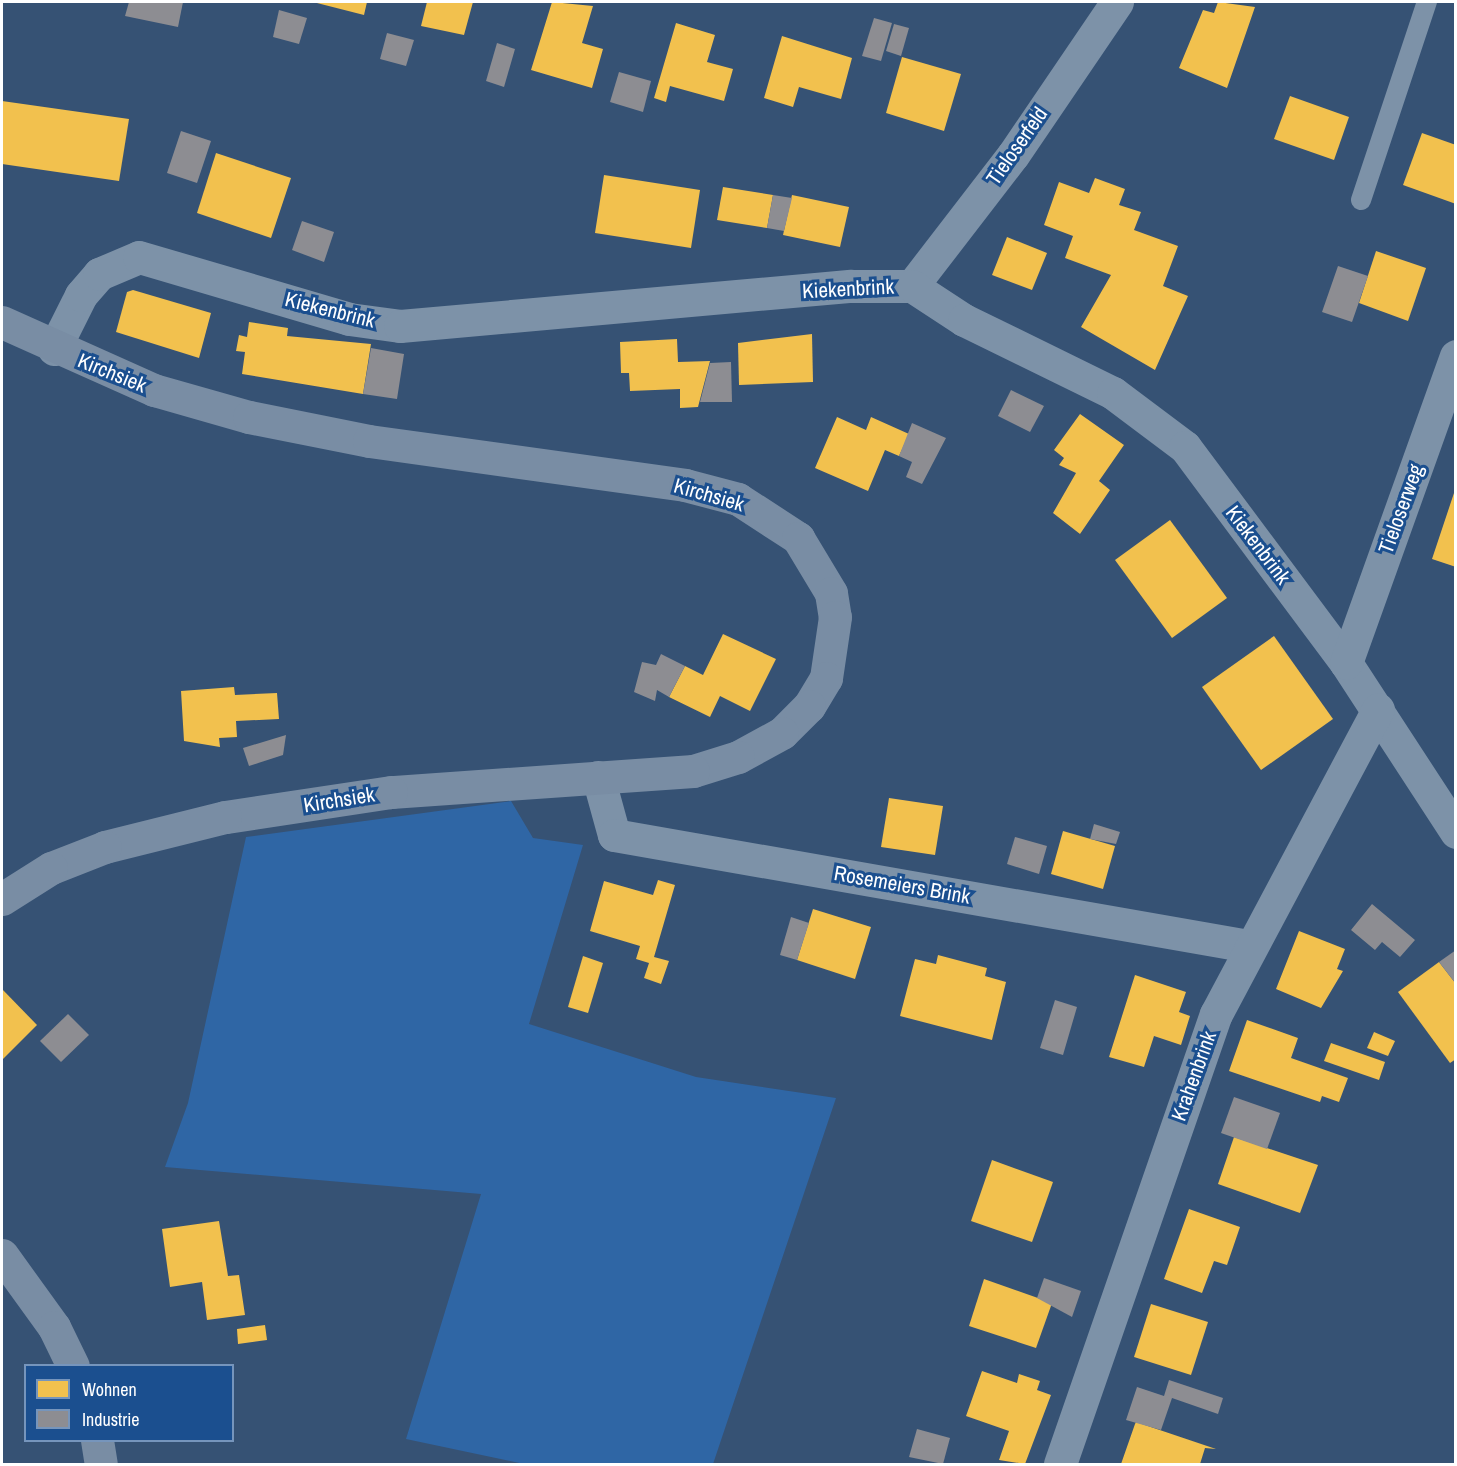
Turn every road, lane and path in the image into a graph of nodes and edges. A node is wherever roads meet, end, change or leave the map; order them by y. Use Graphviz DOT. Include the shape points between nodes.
graph roads {
  1 [pos="1115,2"];
  2 [pos="1427,2"];
  3 [pos="1361,200"];
  4 [pos="912,286"];
  5 [pos="2,322"];
  6 [pos="54,349"];
  7 [pos="1455,356"];
  8 [pos="1346,663"];
  9 [pos="1378,709"];
  10 [pos="598,777"];
  11 [pos="1455,832"];
  12 [pos="2,899"];
  13 [pos="1248,946"];
  14 [pos="2,1255"];
  15 [pos="73,1364"];
  16 [pos="97,1442"];
  17 [pos="101,1464"];
  18 [pos="1060,1464"];
  1 -- 4 [label="street, Tieloserfeld" via="1013,154"];
  2 -- 3 [label="lane"];
  4 -- 6 [label="street, Kiekenbrink" via="851,286 400,326 349,319 139,257 99,273 81,295"];
  4 -- 8 [label="street, Kiekenbrink" via="964,320 1113,393 1185,447"];
  5 -- 6 [label="main road, Kirchsiek"];
  6 -- 10 [label="main road, Kirchsiek" via="154,390 249,417 369,441 695,488 738,499 798,538 831,593 835,617 826,678 809,706 782,733 738,757 693,771"];
  7 -- 8 [label="street, Tieloserweg"];
  8 -- 9 [label="street, Kiekenbrink"];
  9 -- 11 [label="street, Kiekenbrink"];
  9 -- 13 [label="street, Krahenbrink"];
  10 -- 12 [label="main road, Kirchsiek" via="391,792 225,817 105,847 51,868"];
  10 -- 13 [label="street, Rosemeiers Brink" via="614,835"];
  13 -- 18 [label="street, Krahenbrink" via="1165,1154"];
  14 -- 15 [label="main road" via="54,1327"];
  16 -- 17 [label="main road"];
}
